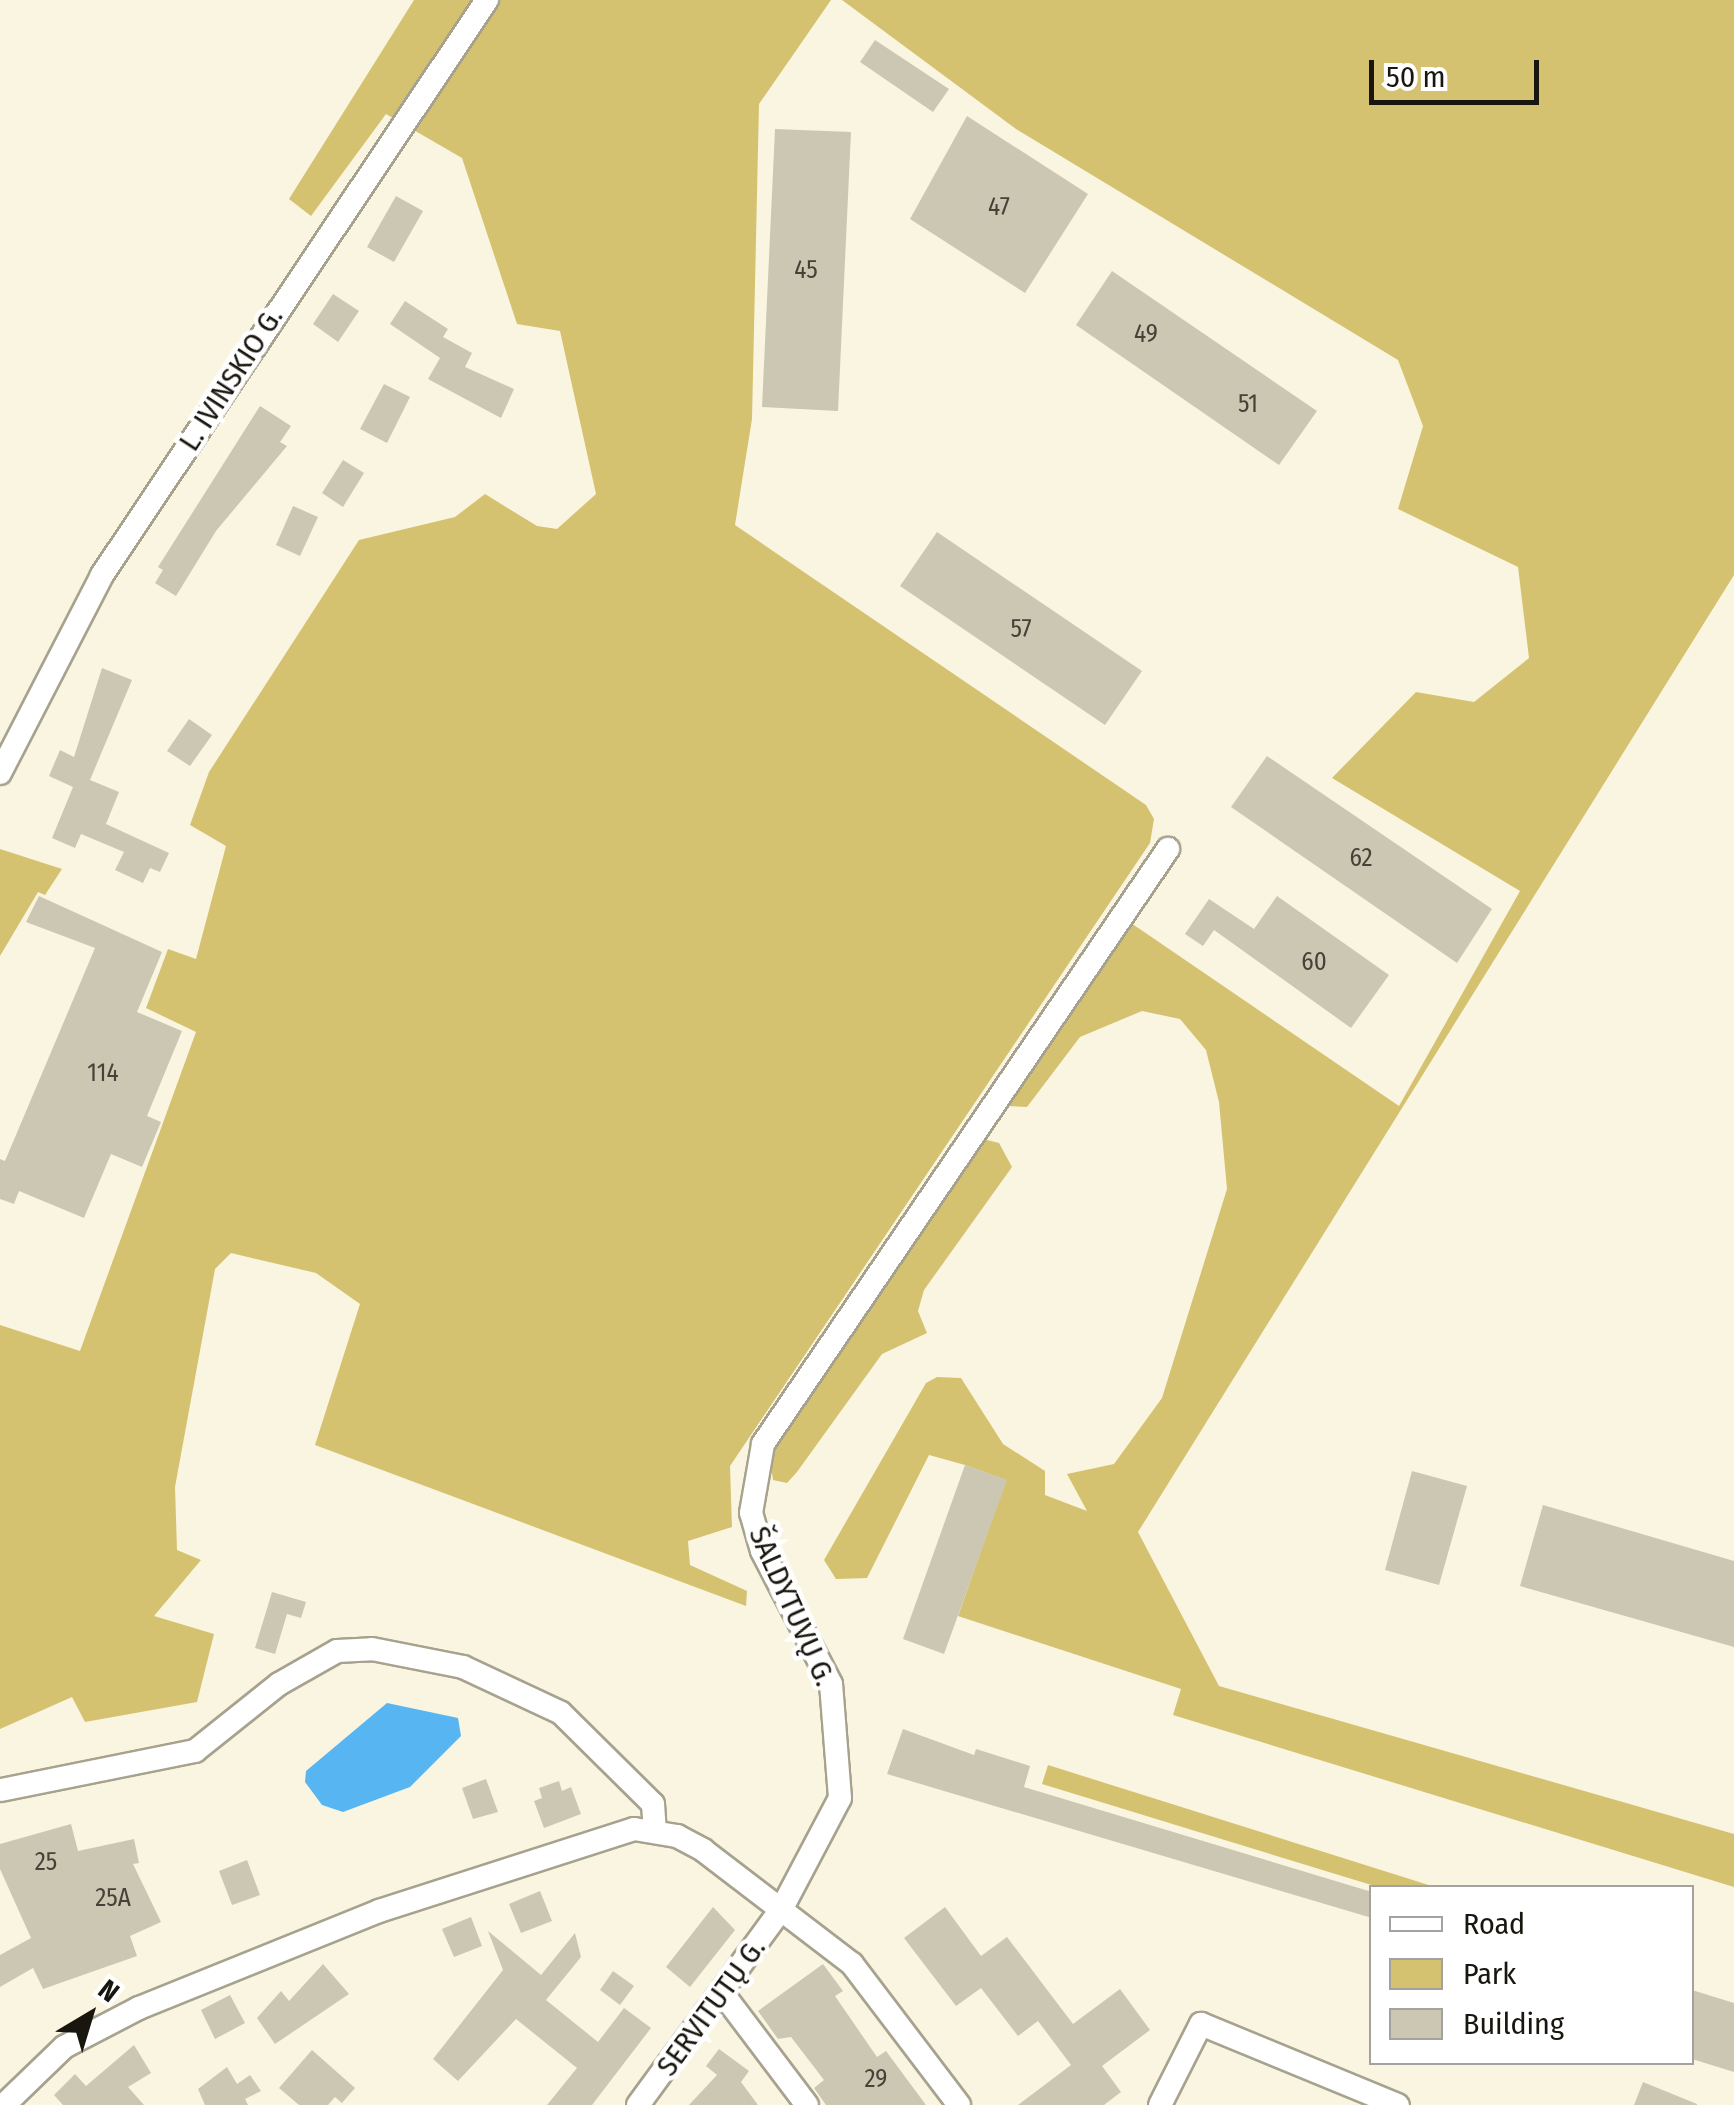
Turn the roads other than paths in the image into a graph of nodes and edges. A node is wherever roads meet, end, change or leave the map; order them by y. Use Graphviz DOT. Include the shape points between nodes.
graph roads {
  1 [pos="487,0"];
  2 [pos="0,773"];
  3 [pos="1168,849"];
  4 [pos="1,1790"];
  5 [pos="655,1830"];
  6 [pos="782,1908"];
  7 [pos="723,1994"];
  8 [pos="4,2105"];
  9 [pos="638,2105"];
  10 [pos="807,2105"];
  11 [pos="959,2105"];
  12 [pos="1160,2105"];
  13 [pos="1398,2105"];
  1 -- 2 [label="street, L. IVINSKIO G." via="102,575"];
  3 -- 6 [label="street, ŠALDYTUVŲ G." via="763,1444 751,1513 762,1551 830,1684 841,1775 831,1825"];
  4 -- 5 [label="street" via="196,1751 337,1650 372,1649 463,1667 561,1714 653,1804"];
  5 -- 6 [label="street" via="703,1850"];
  5 -- 8 [label="street" via="609,1832 379,1911 139,2008 64,2047"];
  6 -- 7 [label="street, SERVITUTŲ G."];
  6 -- 11 [label="street" via="852,1964"];
  7 -- 9 [label="street, SERVITUTŲ G."];
  7 -- 10 [label="street"];
  12 -- 13 [label="street" via="1201,2024"];
}
